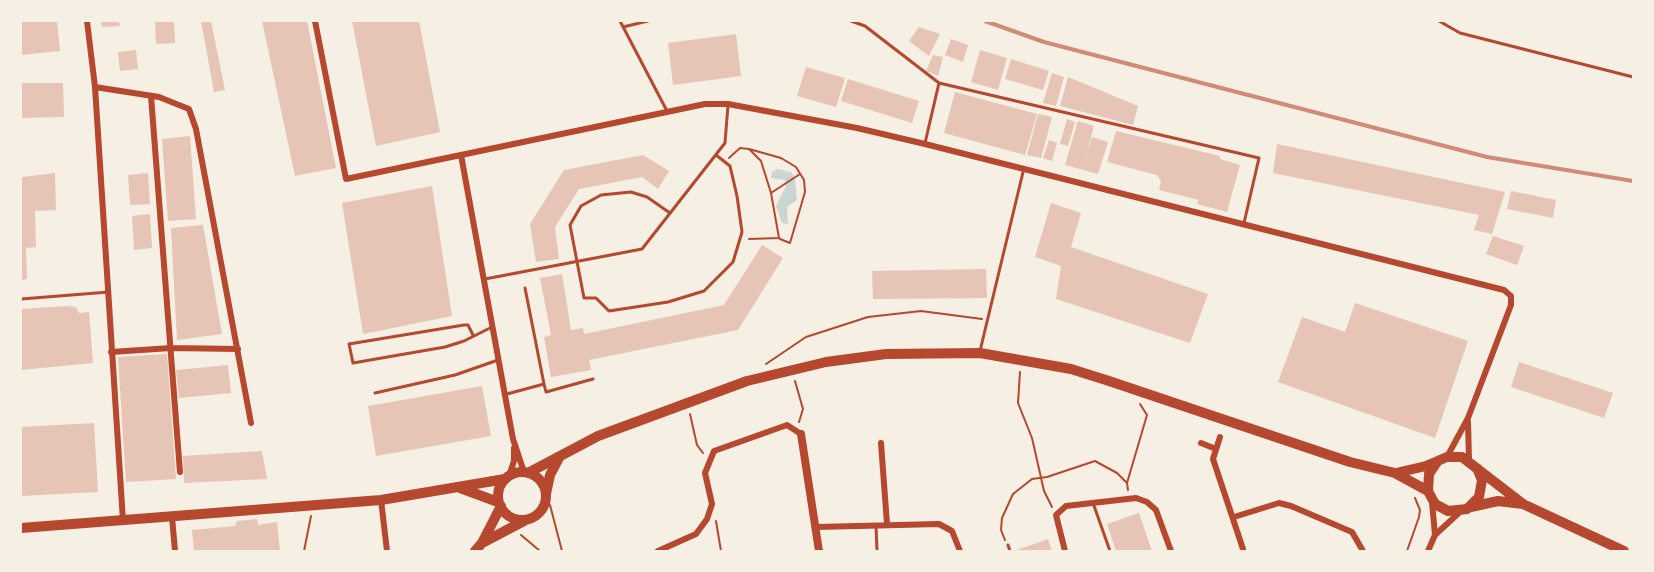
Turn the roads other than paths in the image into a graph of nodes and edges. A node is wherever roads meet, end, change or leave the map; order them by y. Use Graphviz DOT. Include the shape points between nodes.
graph roads {
  1 [pos="87,21"];
  2 [pos="315,21"];
  3 [pos="620,21"];
  4 [pos="648,21"];
  5 [pos="851,21"];
  6 [pos="1439,21"];
  7 [pos="623,27"];
  8 [pos="1633,77"];
  9 [pos="939,83"];
  10 [pos="95,87"];
  11 [pos="151,96"];
  12 [pos="729,104"];
  13 [pos="668,112"];
  14 [pos="925,144"];
  15 [pos="716,155"];
  16 [pos="461,156"];
  17 [pos="1024,168"];
  18 [pos="670,213"];
  19 [pos="1244,223"];
  20 [pos="577,262"];
  21 [pos="483,280"];
  22 [pos="525,288"];
  23 [pos="109,292"];
  24 [pos="21,299"];
  25 [pos="492,327"];
  26 [pos="473,336"];
  27 [pos="171,348"];
  28 [pos="238,349"];
  29 [pos="111,352"];
  30 [pos="980,353"];
  31 [pos="498,360"];
  32 [pos="593,379"];
  33 [pos="544,384"];
  34 [pos="375,393"];
  35 [pos="505,394"];
  36 [pos="1468,418"];
  37 [pos="251,423"];
  38 [pos="798,432"];
  39 [pos="1220,437"];
  40 [pos="513,439"];
  41 [pos="881,443"];
  42 [pos="1201,443"];
  43 [pos="1216,448"];
  44 [pos="558,458"];
  45 [pos="1443,459"];
  46 [pos="1472,462"];
  47 [pos="180,472"];
  48 [pos="526,473"];
  49 [pos="1395,473"];
  50 [pos="507,478"];
  51 [pos="460,488"];
  52 [pos="1430,495"];
  53 [pos="546,498"];
  54 [pos="381,500"];
  55 [pos="1093,503"];
  56 [pos="499,504"];
  57 [pos="1523,504"];
  58 [pos="1464,510"];
  59 [pos="172,517"];
  60 [pos="1234,517"];
  61 [pos="531,518"];
  62 [pos="123,522"];
  63 [pos="876,524"];
  64 [pos="887,524"];
  65 [pos="816,527"];
  66 [pos="21,528"];
  67 [pos="1435,534"];
  68 [pos="1008,546"];
  69 [pos="479,547"];
  70 [pos="1243,549"];
  71 [pos="175,551"];
  72 [pos="387,551"];
  73 [pos="658,551"];
  74 [pos="819,551"];
  75 [pos="877,551"];
  76 [pos="960,551"];
  77 [pos="1010,551"];
  78 [pos="1065,551"];
  79 [pos="1110,551"];
  80 [pos="1170,551"];
  81 [pos="1363,551"];
  82 [pos="1428,551"];
  83 [pos="1624,551"];
  1 -- 10 [label="street"];
  2 -- 16 [label="street" via="346,179"];
  3 -- 7 [label="lane"];
  4 -- 7 [label="lane"];
  5 -- 9 [label="lane" via="865,27"];
  6 -- 8 [label="lane" via="1460,33"];
  7 -- 13 [label="lane"];
  9 -- 14 [label="lane"];
  9 -- 19 [label="lane" via="1259,158"];
  10 -- 11 [label="street"];
  10 -- 23 [label="street"];
  11 -- 27 [label="street"];
  11 -- 28 [label="street" via="189,109 196,129"];
  12 -- 13 [label="street" via="705,104"];
  12 -- 14 [label="street"];
  12 -- 15 [label="lane" via="725,143"];
  13 -- 16 [label="street"];
  14 -- 17 [label="street"];
  15 -- 18 [label="lane"];
  15 -- 20 [label="lane" via="730,166 742,232 733,262 704,291 634,309 609,311 596,298 584,298"];
  16 -- 21 [label="street"];
  17 -- 19 [label="street"];
  17 -- 30 [label="lane"];
  18 -- 20 [label="lane" via="642,249"];
  18 -- 20 [label="lane" via="632,192 601,195 581,206 570,225"];
  19 -- 36 [label="street" via="1508,292 1511,305"];
  20 -- 21 [label="lane"];
  21 -- 25 [label="street"];
  22 -- 33 [label="lane"];
  23 -- 24 [label="lane"];
  23 -- 29 [label="street"];
  25 -- 26 [label="lane"];
  25 -- 31 [label="street"];
  26 -- 26 [label="lane" via="446,346 353,363 349,344 465,325"];
  27 -- 28 [label="street"];
  27 -- 29 [label="street"];
  27 -- 47 [label="street"];
  28 -- 37 [label="street"];
  29 -- 62 [label="street"];
  30 -- 44 [label="main road" via="885,354 826,362 747,381 598,436"];
  30 -- 49 [label="main road" via="1071,369 1350,462"];
  31 -- 34 [label="lane" via="456,375"];
  31 -- 35 [label="street"];
  32 -- 33 [label="lane" via="546,392"];
  33 -- 35 [label="lane"];
  35 -- 40 [label="street"];
  36 -- 45 [label="street"];
  36 -- 46 [label="street"];
  38 -- 65 [label="street"];
  38 -- 73 [label="street" via="787,425 714,451 705,473 712,504 707,519 696,534"];
  39 -- 43 [label="street"];
  40 -- 48 [label="street"];
  40 -- 50 [label="street" via="514,460"];
  41 -- 64 [label="street"];
  42 -- 43 [label="street"];
  43 -- 60 [label="street" via="1213,459"];
  44 -- 48 [label="main road"];
  44 -- 53 [label="main road"];
  45 -- 46 [label="main road"];
  45 -- 49 [label="main road"];
  45 -- 52 [label="main road" via="1429,474"];
  46 -- 57 [label="main road"];
  46 -- 58 [label="main road" via="1482,488 1479,497"];
  48 -- 50 [label="main road"];
  48 -- 53 [label="main road" via="542,483"];
  49 -- 52 [label="main road"];
  50 -- 51 [label="main road"];
  50 -- 56 [label="main road" via="501,485"];
  51 -- 54 [label="main road"];
  51 -- 56 [label="main road"];
  52 -- 58 [label="main road" via="1441,508"];
  52 -- 67 [label="street"];
  53 -- 61 [label="main road" via="541,510"];
  54 -- 59 [label="main road"];
  54 -- 72 [label="street"];
  55 -- 78 [label="street" via="1066,506 1056,515"];
  55 -- 79 [label="lane"];
  55 -- 80 [label="street" via="1129,499 1147,502 1156,510"];
  56 -- 61 [label="main road" via="510,517"];
  56 -- 69 [label="main road"];
  57 -- 58 [label="main road" via="1498,501"];
  57 -- 83 [label="main road"];
  58 -- 67 [label="street"];
  59 -- 62 [label="main road"];
  59 -- 71 [label="street"];
  60 -- 70 [label="street"];
  60 -- 81 [label="street" via="1279,503 1291,506 1352,532"];
  61 -- 69 [label="main road"];
  62 -- 66 [label="main road"];
  63 -- 64 [label="street"];
  63 -- 65 [label="street"];
  63 -- 75 [label="lane"];
  64 -- 76 [label="street" via="939,524 952,531"];
  65 -- 74 [label="street"];
  67 -- 82 [label="street"];
  68 -- 77 [label="lane"];
}
